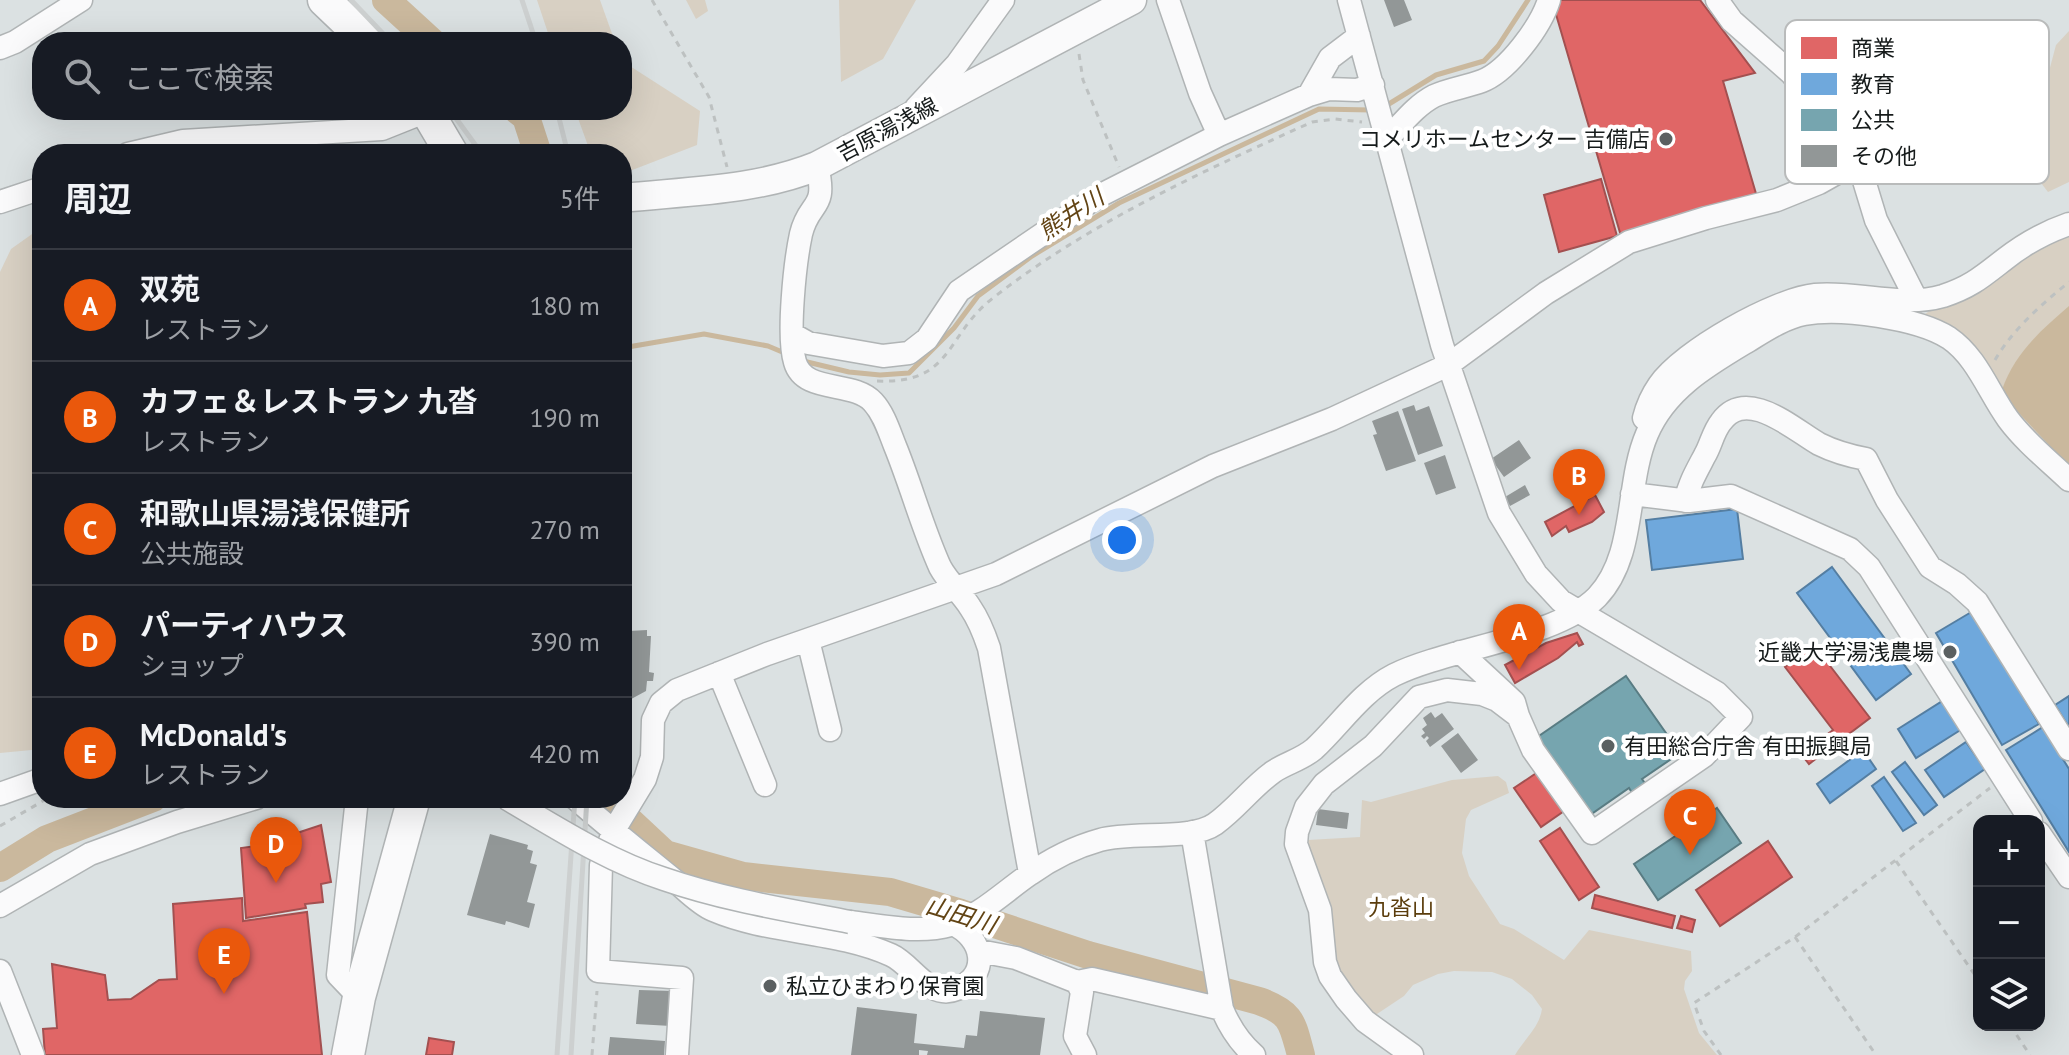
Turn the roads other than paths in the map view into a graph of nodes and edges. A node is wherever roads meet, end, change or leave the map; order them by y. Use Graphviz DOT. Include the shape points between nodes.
graph roads {
  1 [pos="81,0"];
  2 [pos="324,0"];
  3 [pos="1003,0"];
  4 [pos="1132,0"];
  5 [pos="1168,0"];
  6 [pos="1349,0"];
  7 [pos="1549,0"];
  8 [pos="1717,0"];
  9 [pos="358,32"];
  10 [pos="1359,36"];
  11 [pos="0,48"];
  12 [pos="1785,69"];
  13 [pos="1374,90"];
  14 [pos="1309,95"];
  15 [pos="403,120"];
  16 [pos="432,120"];
  17 [pos="902,121"];
  18 [pos="1385,128"];
  19 [pos="1219,135"];
  20 [pos="170,144"];
  21 [pos="446,144"];
  22 [pos="817,166"];
  23 [pos="1817,184"];
  24 [pos="1865,184"];
  25 [pos="32,191"];
  26 [pos="632,197"];
  27 [pos="0,202"];
  28 [pos="2069,224"];
  29 [pos="1916,299"];
  30 [pos="792,334"];
  31 [pos="1448,365"];
  32 [pos="1640,451"];
  33 [pos="2069,480"];
  34 [pos="1632,494"];
  35 [pos="1685,501"];
  36 [pos="955,589"];
  37 [pos="1578,611"];
  38 [pos="808,640"];
  39 [pos="1460,652"];
  40 [pos="719,673"];
  41 [pos="1518,716"];
  42 [pos="830,730"];
  43 [pos="2069,749"];
  44 [pos="32,783"];
  45 [pos="765,785"];
  46 [pos="0,794"];
  47 [pos="632,800"];
  48 [pos="223,808"];
  49 [pos="356,808"];
  50 [pos="411,808"];
  51 [pos="523,808"];
  52 [pos="587,808"];
  53 [pos="627,808"];
  54 [pos="2027,815"];
  55 [pos="614,830"];
  56 [pos="1192,832"];
  57 [pos="2045,842"];
  58 [pos="1030,873"];
  59 [pos="2069,877"];
  60 [pos="0,906"];
  61 [pos="953,924"];
  62 [pos="979,951"];
  63 [pos="0,971"];
  64 [pos="1077,982"];
  65 [pos="359,997"];
  66 [pos="1222,1009"];
  67 [pos="33,1055"];
  68 [pos="348,1055"];
  69 [pos="677,1055"];
  70 [pos="1085,1055"];
  71 [pos="1254,1055"];
  72 [pos="1412,1055"];
  1 -- 11 [label="street"];
  2 -- 9 [label="highway"];
  3 -- 17 [label="street" via="957,64"];
  4 -- 17 [label="main road, 吉原湯浅線"];
  5 -- 19 [label="street"];
  6 -- 10 [label="street"];
  7 -- 18 [label="street" via="1537,27 1502,68 1481,82 1432,97"];
  8 -- 12 [label="street" via="1732,21"];
  10 -- 13 [label="street"];
  10 -- 14 [label="street" via="1330,58"];
  13 -- 14 [label="street" via="1329,89"];
  13 -- 18 [label="street"];
  14 -- 19 [label="street"];
  15 -- 20 [label="street" via="382,129"];
  16 -- 21 [label="highway"];
  17 -- 22 [label="main road, 吉原湯浅線"];
  18 -- 31 [label="street"];
  19 -- 30 [label="street" via="1054,225 959,291 927,339 909,353 883,356 808,343"];
  22 -- 26 [label="main road, 吉原湯浅線" via="733,187"];
  22 -- 30 [label="street" via="822,194 801,234"];
  23 -- 31 [label="street" via="1629,242 1546,293"];
  24 -- 29 [label="street" via="1876,220"];
  25 -- 27 [label="street"];
  28 -- 29 [label="street" via="2030,242 1980,281 1939,297"];
  29 -- 32 [label="street" via="1813,295 1772,306 1704,347 1660,383 1648,405"];
  30 -- 36 [label="street" via="800,373 864,395 878,408 932,550"];
  31 -- 36 [label="street" via="1213,466 996,574"];
  31 -- 37 [label="street" via="1499,513 1547,588"];
  32 -- 33 [label="street" via="1657,414 1685,382 1801,314 1847,313 1922,325 1962,348 2011,423"];
  32 -- 34 [label="street"];
  34 -- 35 [label="street"];
  34 -- 37 [label="street" via="1612,574 1599,595"];
  35 -- 43 [label="street" via="1693,473 1722,420 1744,408 1765,411 1839,453 1866,459 1930,567 1977,602"];
  35 -- 54 [label="street" via="1731,496 1850,549 1869,567"];
  36 -- 38 [label="street"];
  36 -- 58 [label="street" via="978,619 989,648"];
  37 -- 39 [label="street"];
  37 -- 41 [label="street" via="1717,693 1741,717 1704,756 1592,833 1533,750"];
  38 -- 40 [label="street"];
  38 -- 42 [label="street"];
  39 -- 41 [label="street" via="1514,702"];
  39 -- 56 [label="street" via="1382,682 1310,752 1271,774 1211,826"];
  40 -- 45 [label="street"];
  40 -- 47 [label="street" via="677,690 661,703 653,720 652,757"];
  41 -- 72 [label="street" via="1497,700 1473,692 1447,690 1419,697 1373,746 1324,784 1306,807 1297,832 1296,844 1320,910 1330,976 1365,1021"];
  44 -- 46 [label="street"];
  48 -- 60 [label="street" via="90,854"];
  49 -- 65 [label="street" via="338,975"];
  50 -- 65 [label="highway"];
  51 -- 61 [label="street, bridge" via="593,849 662,879 739,901 905,929"];
  52 -- 55 [label="street"];
  53 -- 55 [label="street"];
  55 -- 62 [label="street" via="709,909 876,949 906,963 932,988 951,991 969,981"];
  55 -- 69 [label="street" via="601,865 598,971 682,978"];
  56 -- 58 [label="street" via="1102,840 1067,851"];
  56 -- 66 [label="street"];
  57 -- 59 [label="street"];
  58 -- 61 [label="street"];
  61 -- 62 [label="street" via="967,932"];
  62 -- 64 [label="street" via="1016,958"];
  63 -- 67 [label="street"];
  64 -- 66 [label="street" via="1092,979"];
  64 -- 70 [label="street" via="1082,992 1075,1036"];
  65 -- 68 [label="highway"];
  66 -- 71 [label="street"];
}
